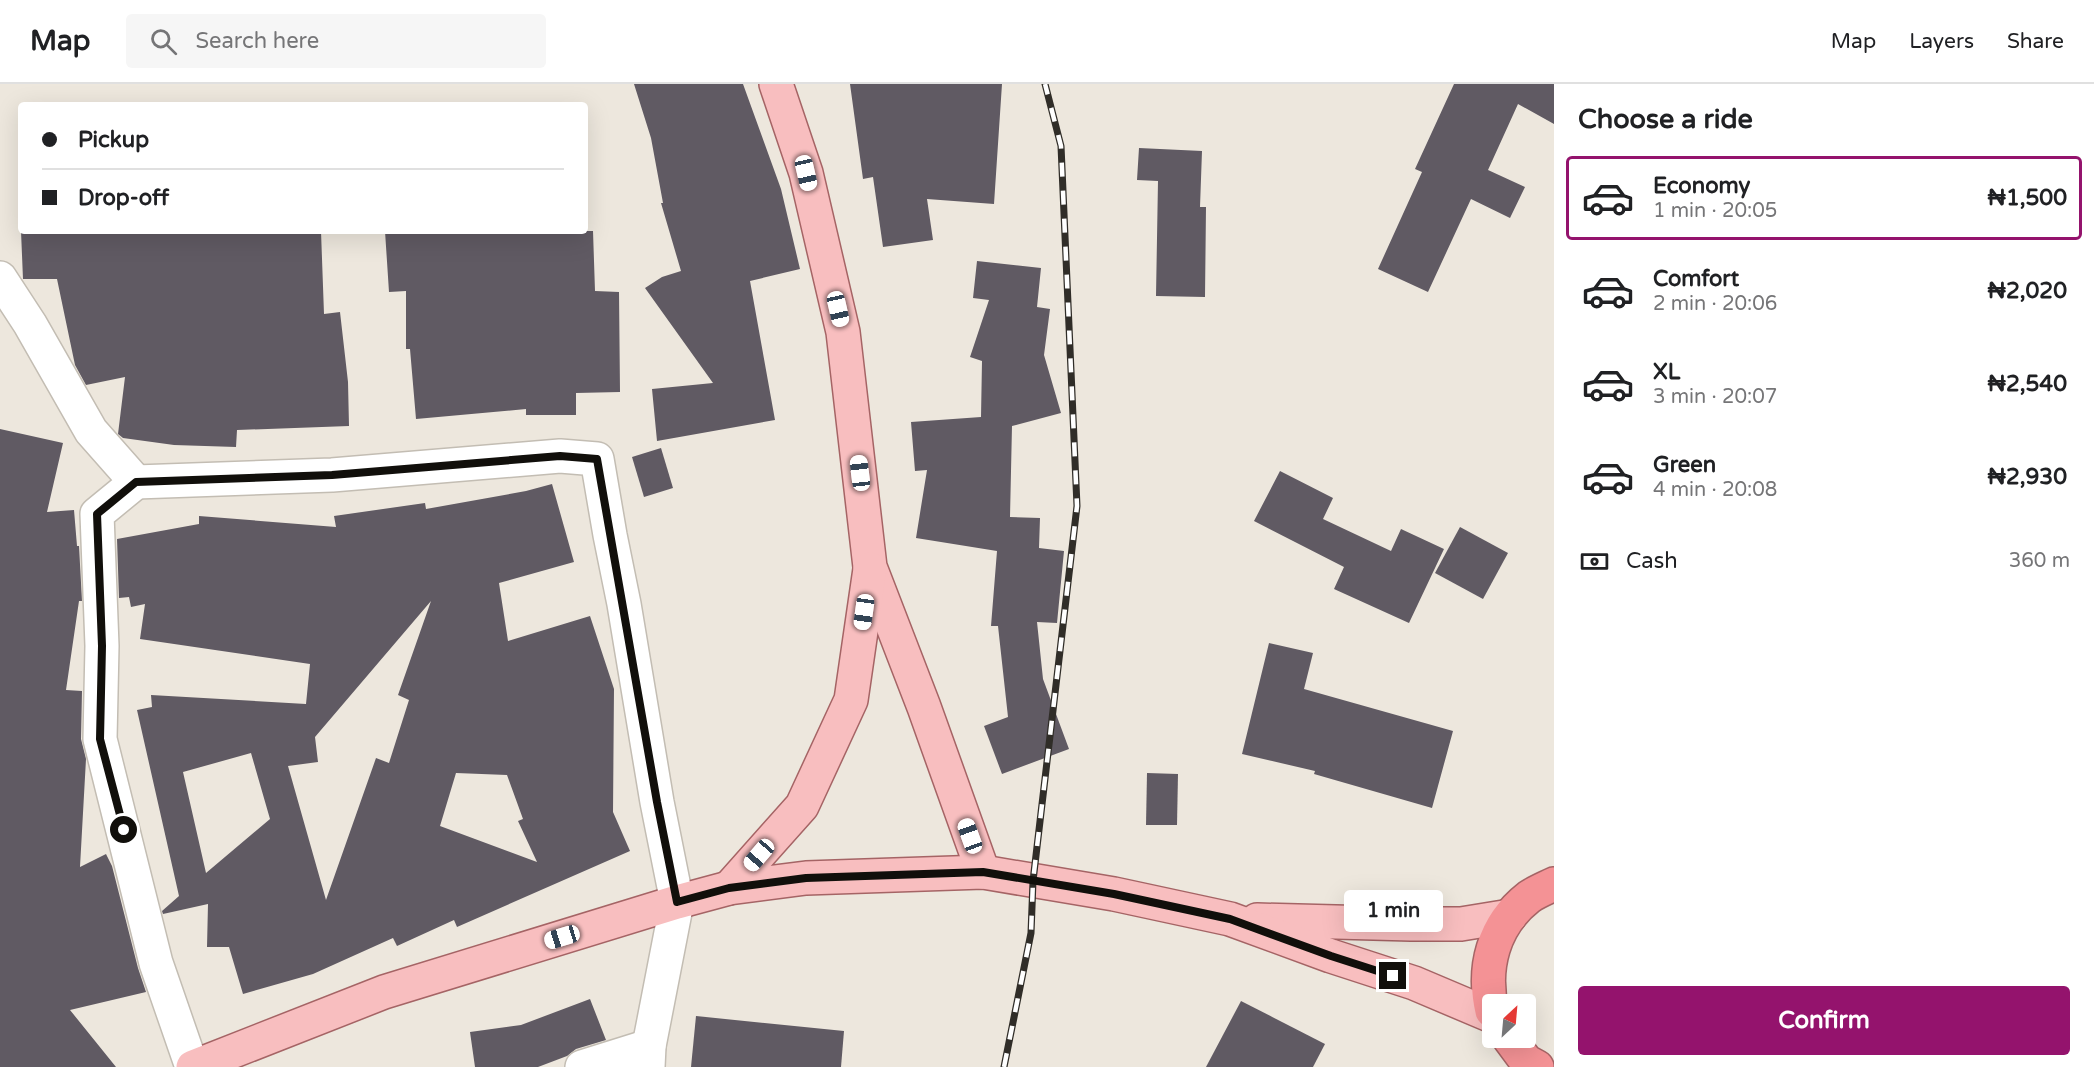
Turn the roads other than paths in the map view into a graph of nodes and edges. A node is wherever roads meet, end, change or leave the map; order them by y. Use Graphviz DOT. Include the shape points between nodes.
graph roads {
  1 [pos="776,84"];
  2 [pos="0,278"];
  3 [pos="136,482"];
  4 [pos="870,567"];
  5 [pos="983,872"];
  6 [pos="1554,884"];
  7 [pos="729,888"];
  8 [pos="677,902"];
  9 [pos="1510,916"];
  10 [pos="1230,919"];
  11 [pos="1488,994"];
  12 [pos="1482,1012"];
  13 [pos="649,1057"];
  14 [pos="192,1067"];
  15 [pos="582,1067"];
  1 -- 4 [label="main road" via="806,173 843,332"];
  2 -- 3 [label="street" via="92,431"];
  3 -- 8 [label="street" via="332,475 560,456 597,459"];
  3 -- 14 [label="street" via="97,514 102,646 100,739 156,963"];
  4 -- 5 [label="main road"];
  4 -- 7 [label="main road" via="851,700 802,806"];
  5 -- 7 [label="main road" via="806,878"];
  5 -- 10 [label="main road"];
  6 -- 9 [label="highway" via="1530,897"];
  7 -- 8 [label="main road"];
  8 -- 13 [label="street"];
  8 -- 14 [label="main road" via="384,992"];
  9 -- 10 [label="main road" via="1461,924"];
  9 -- 11 [label="highway" via="1496,939 1488,964"];
  10 -- 12 [label="main road" via="1414,983"];
  13 -- 15 [label="street"];
}
